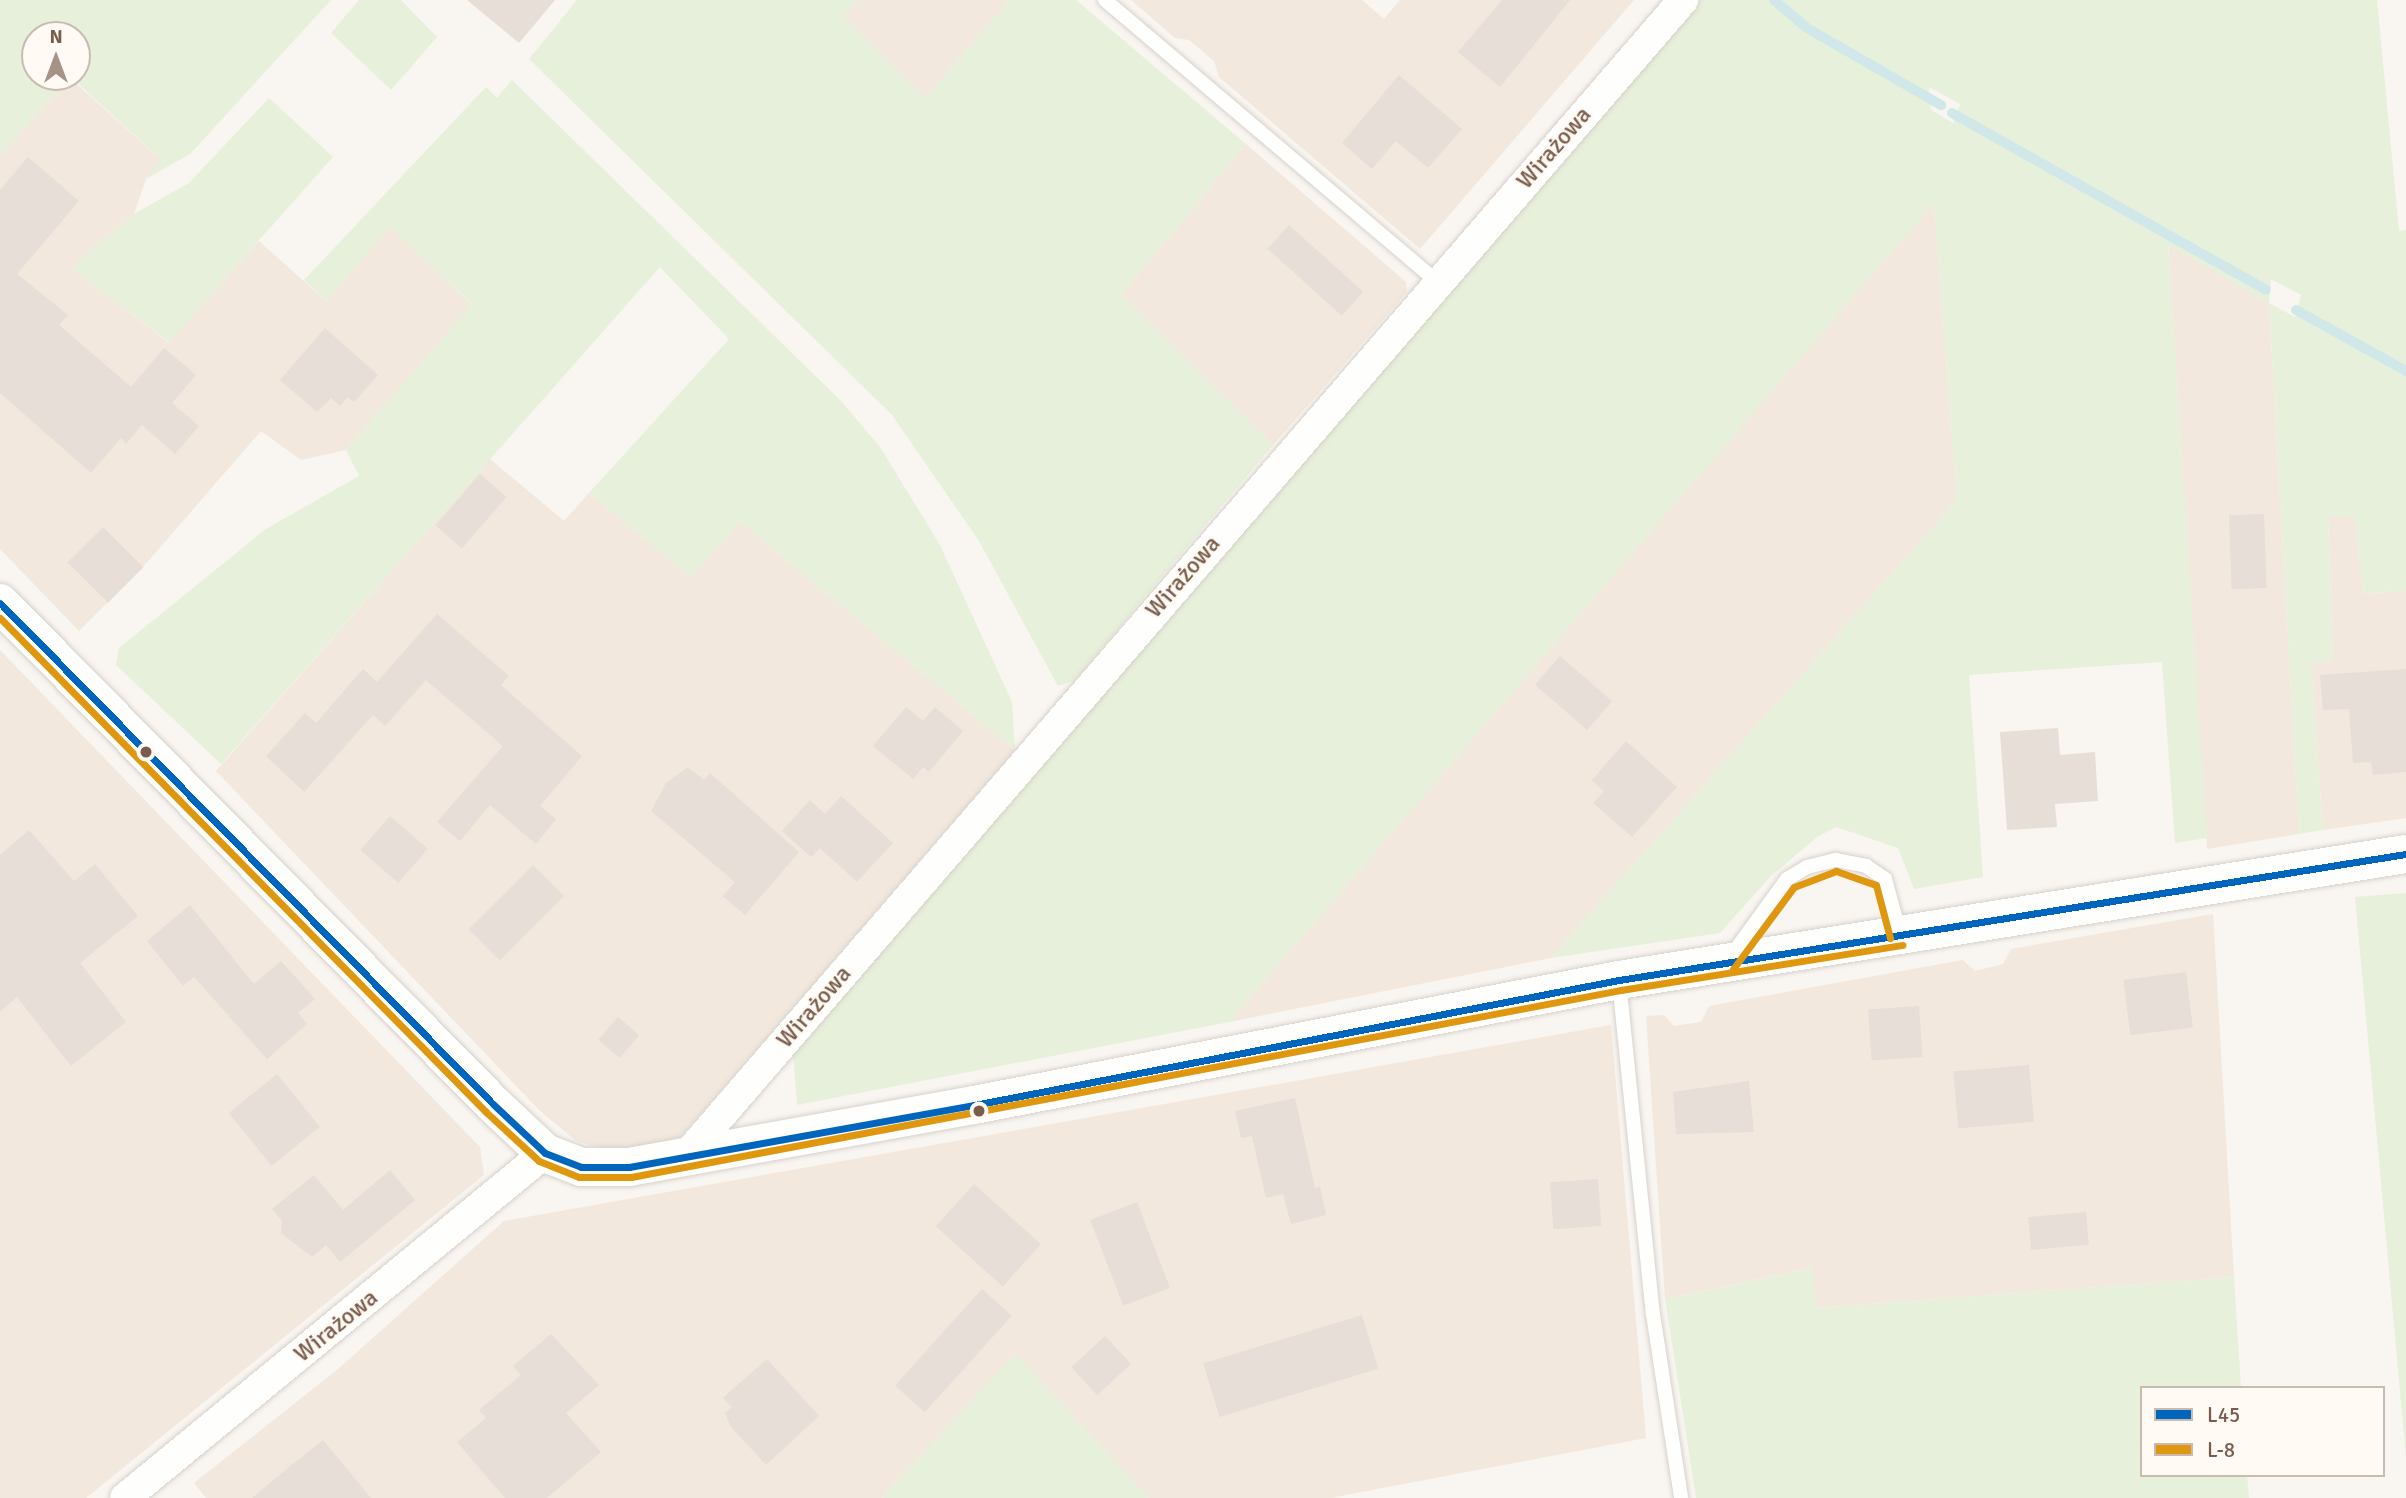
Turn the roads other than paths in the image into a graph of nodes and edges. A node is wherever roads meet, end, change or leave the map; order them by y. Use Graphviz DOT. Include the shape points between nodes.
graph roads {
  1 [pos="1105,0"];
  2 [pos="1684,0"];
  3 [pos="1437,282"];
  4 [pos="0,603"];
  5 [pos="2406,854"];
  6 [pos="1900,935"];
  7 [pos="1726,963"];
  8 [pos="1619,980"];
  9 [pos="545,1153"];
  10 [pos="686,1156"];
  11 [pos="125,1498"];
  12 [pos="1681,1498"];
  1 -- 3 [label="lane"];
  2 -- 3 [label="street, Wirażowa"];
  3 -- 10 [label="street, Wirażowa"];
  4 -- 9 [label="street"];
  5 -- 6 [label="street"];
  6 -- 7 [label="street"];
  6 -- 7 [label="lane" via="1885,879 1866,866 1836,860 1807,867 1787,879"];
  7 -- 8 [label="street"];
  8 -- 10 [label="street"];
  8 -- 12 [label="lane" via="1653,1314"];
  9 -- 10 [label="street" via="581,1167 629,1167"];
  9 -- 11 [label="street, Wirażowa"];
}
